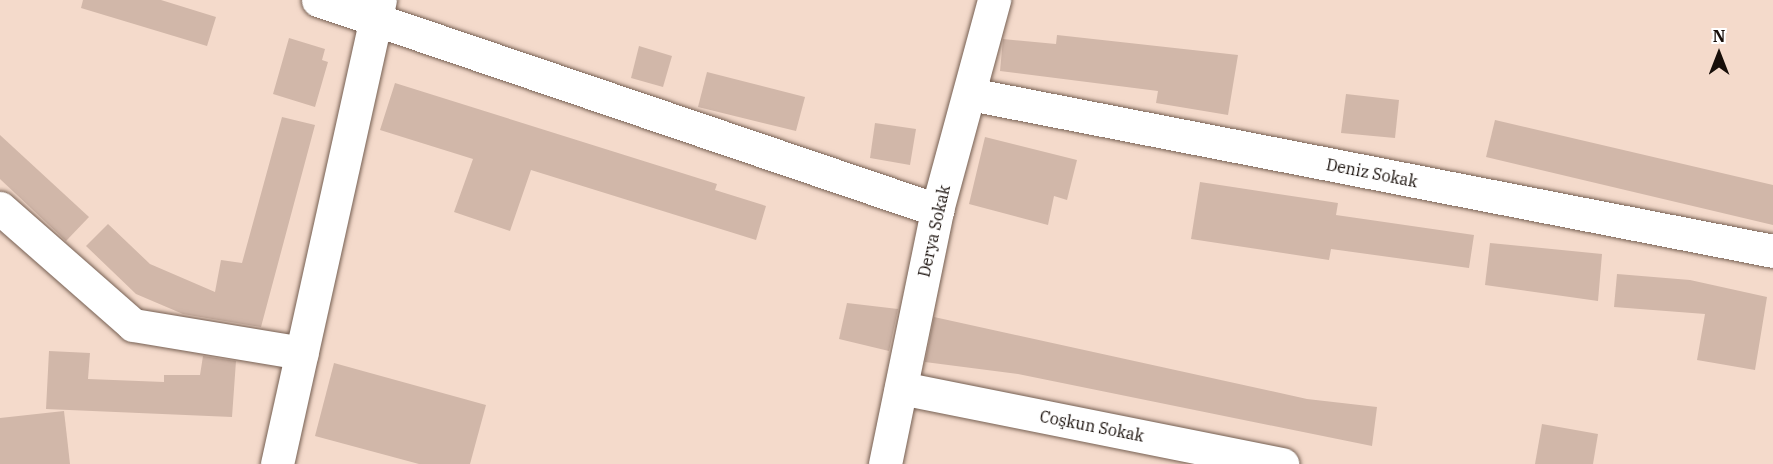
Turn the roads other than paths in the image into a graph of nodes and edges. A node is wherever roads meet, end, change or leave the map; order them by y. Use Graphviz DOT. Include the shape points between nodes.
graph roads {
  1 [pos="318,0"];
  2 [pos="994,0"];
  3 [pos="378,9"];
  4 [pos="970,94"];
  5 [pos="0,208"];
  6 [pos="937,210"];
  7 [pos="1773,251"];
  8 [pos="302,353"];
  9 [pos="901,388"];
  10 [pos="277,464"];
  11 [pos="885,464"];
  12 [pos="1282,464"];
  1 -- 3 [label="street"];
  2 -- 4 [label="street, Derya Sokak"];
  3 -- 6 [label="street"];
  3 -- 8 [label="street"];
  4 -- 6 [label="street, Derya Sokak"];
  4 -- 7 [label="street, Deniz Sokak"];
  5 -- 8 [label="street" via="133,325"];
  6 -- 9 [label="street, Derya Sokak"];
  8 -- 10 [label="street"];
  9 -- 11 [label="street, Derya Sokak"];
  9 -- 12 [label="street, Coşkun Sokak"];
}
